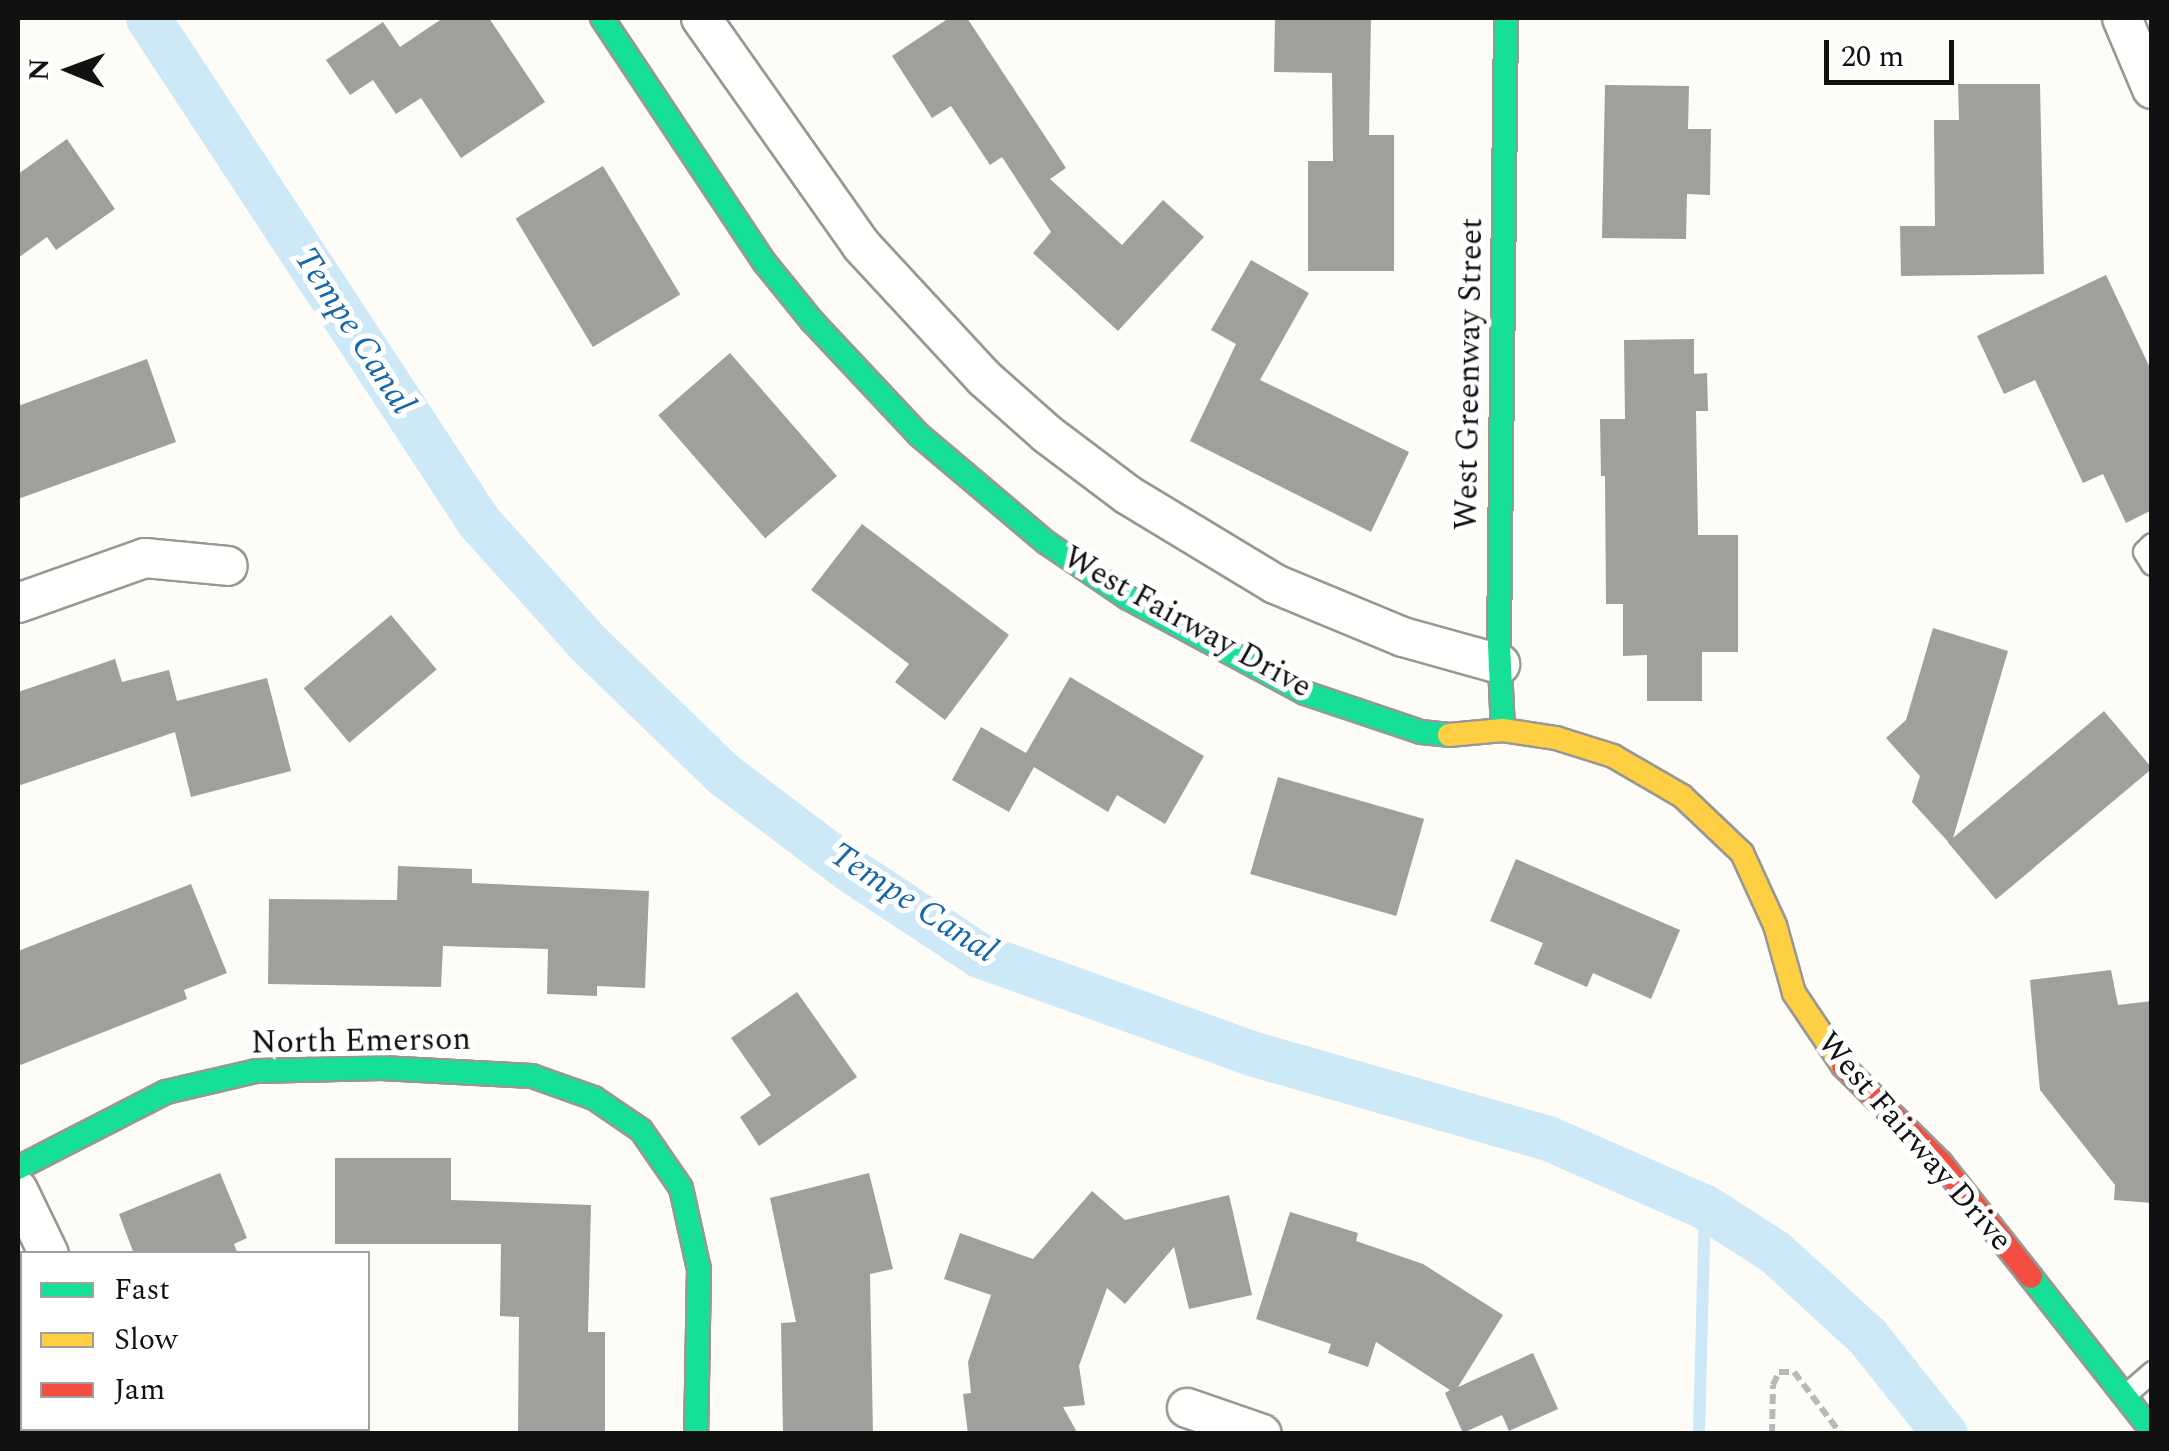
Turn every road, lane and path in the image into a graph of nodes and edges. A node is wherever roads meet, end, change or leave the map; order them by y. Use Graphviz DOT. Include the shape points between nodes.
graph roads {
  1 [pos="602,18"];
  2 [pos="701,18"];
  3 [pos="1506,18"];
  4 [pos="2122,18"];
  5 [pos="2152,89"];
  6 [pos="2152,544"];
  7 [pos="2152,564"];
  8 [pos="228,566"];
  9 [pos="18,603"];
  10 [pos="1500,664"];
  11 [pos="1503,730"];
  12 [pos="18,1168"];
  13 [pos="18,1190"];
  14 [pos="48,1251"];
  15 [pos="2152,1372"];
  16 [pos="2124,1396"];
  17 [pos="1187,1408"];
  18 [pos="2152,1431"];
  19 [pos="696,1434"];
  20 [pos="1262,1434"];
  21 [pos="1772,1434"];
  22 [pos="1840,1434"];
  1 -- 11 [label="street, West Fairway Drive" via="765,263 812,321 919,434 1046,543 1128,598 1304,693 1422,732"];
  2 -- 10 [label="street" via="861,246 984,378 1047,434 1128,496 1275,584 1403,636"];
  3 -- 10 [label="street, West Greenway Street"];
  4 -- 5 [label="street"];
  6 -- 7 [label="lane" via="2144,552"];
  8 -- 9 [label="street" via="146,558"];
  10 -- 11 [label="street, West Greenway Street"];
  11 -- 16 [label="street, West Fairway Drive" via="1613,756 1682,796 1742,853 1775,925 1794,993 1823,1042 1941,1163"];
  12 -- 19 [label="street, North Emerson" via="166,1092 256,1071 381,1068 532,1076 594,1098 641,1130 681,1188 699,1269"];
  13 -- 14 [label="street"];
  15 -- 16 [label="lane"];
  16 -- 18 [label="street, West Fairway Drive"];
  17 -- 20 [label="street"];
  21 -- 22 [label="path" via="1773,1385 1779,1372 1794,1372"];
}
